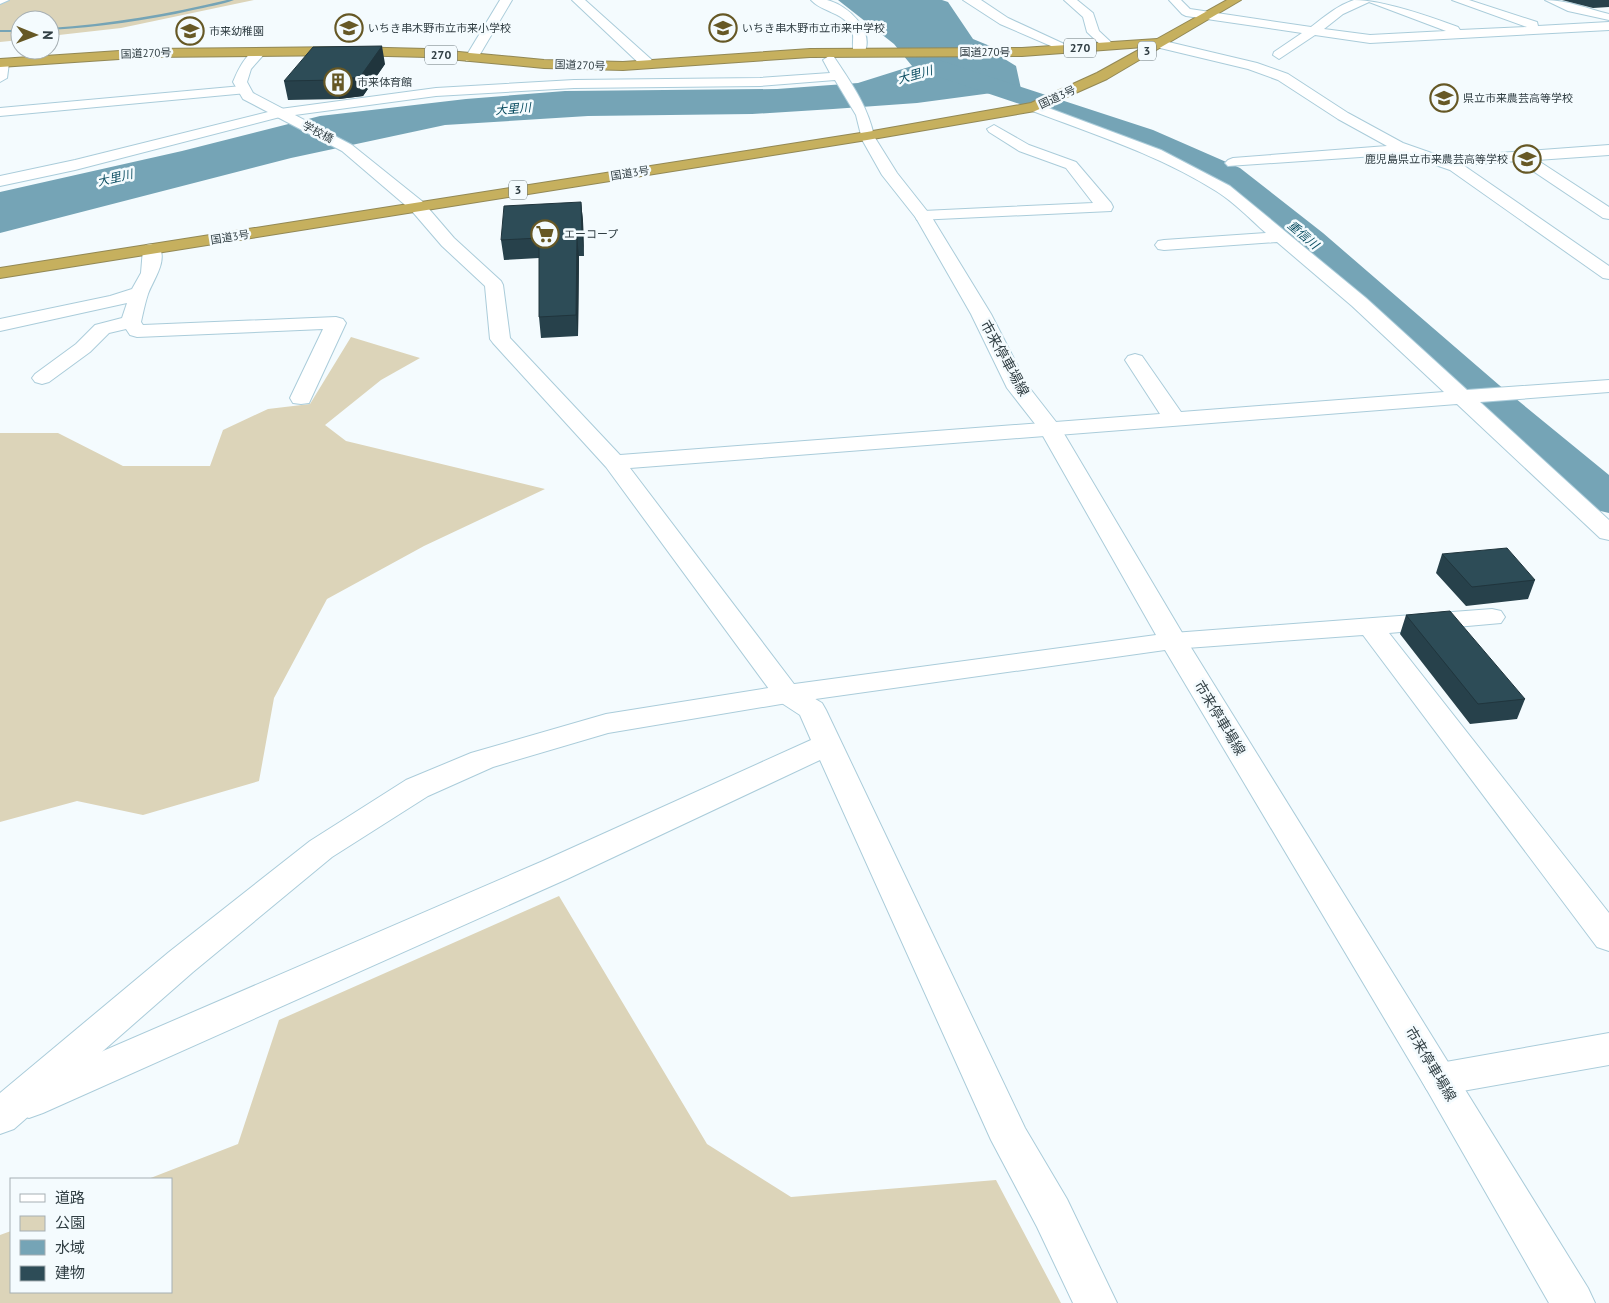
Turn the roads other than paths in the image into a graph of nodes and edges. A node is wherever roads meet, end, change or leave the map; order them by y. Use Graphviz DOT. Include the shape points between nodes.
graph roads {
  1 [pos="506,0"];
  2 [pos="578,0"];
  3 [pos="817,0"];
  4 [pos="969,0"];
  5 [pos="1070,0"];
  6 [pos="1175,0"];
  7 [pos="1235,0"];
  8 [pos="1364,0"];
  9 [pos="1373,0"];
  10 [pos="1458,0"];
  11 [pos="1551,0"];
  12 [pos="1206,15"];
  13 [pos="1609,18"];
  14 [pos="1609,26"];
  15 [pos="1546,30"];
  16 [pos="1311,31"];
  17 [pos="1465,34"];
  18 [pos="1160,44"];
  19 [pos="1108,45"];
  20 [pos="1069,49"];
  21 [pos="260,52"];
  22 [pos="859,52"];
  23 [pos="825,53"];
  24 [pos="1279,55"];
  25 [pos="471,58"];
  26 [pos="1,63"];
  27 [pos="648,64"];
  28 [pos="840,77"];
  29 [pos="0,78"];
  30 [pos="242,90"];
  31 [pos="1035,107"];
  32 [pos="0,112"];
  33 [pos="284,115"];
  34 [pos="994,129"];
  35 [pos="867,136"];
  36 [pos="1406,149"];
  37 [pos="1609,150"];
  38 [pos="1521,156"];
  39 [pos="1437,162"];
  40 [pos="1233,164"];
  41 [pos="0,181"];
  42 [pos="417,206"];
  43 [pos="1609,214"];
  44 [pos="924,216"];
  45 [pos="1281,237"];
  46 [pos="1164,245"];
  47 [pos="152,249"];
  48 [pos="0,273"];
  49 [pos="1609,274"];
  50 [pos="139,293"];
  51 [pos="131,322"];
  52 [pos="0,324"];
  53 [pos="1135,360"];
  54 [pos="42,378"];
  55 [pos="1609,386"];
  56 [pos="1459,396"];
  57 [pos="301,398"];
  58 [pos="1174,418"];
  59 [pos="1049,427"];
  60 [pos="614,462"];
  61 [pos="1609,533"];
  62 [pos="1492,617"];
  63 [pos="1370,626"];
  64 [pos="1173,641"];
  65 [pos="787,694"];
  66 [pos="828,744"];
  67 [pos="1609,938"];
  68 [pos="1609,1049"];
  69 [pos="1440,1079"];
  70 [pos="4,1114"];
  71 [pos="1095,1303"];
  72 [pos="1573,1303"];
  1 -- 25 [label="street"];
  2 -- 27 [label="street"];
  3 -- 22 [label="street" via="858,26 862,39"];
  4 -- 20 [label="street" via="1004,21"];
  5 -- 19 [label="street" via="1089,16 1093,32"];
  6 -- 12 [label="street" via="1186,12"];
  7 -- 12 [label="highway, 国道3号 / 3"];
  8 -- 16 [label="street"];
  9 -- 17 [label="street"];
  10 -- 15 [label="street"];
  11 -- 13 [label="street"];
  12 -- 16 [label="street"];
  12 -- 18 [label="highway, 国道3号 / 3"];
  14 -- 15 [label="street"];
  15 -- 17 [label="street"];
  16 -- 17 [label="street" via="1370,39"];
  16 -- 24 [label="street"];
  18 -- 19 [label="highway, 国道270号 / 270"];
  18 -- 31 [label="highway, 国道3号 / 3"];
  18 -- 36 [label="street" via="1252,66 1283,77 1343,116"];
  19 -- 20 [label="highway, 国道270号 / 270"];
  20 -- 22 [label="highway, 国道270号 / 270"];
  21 -- 25 [label="highway, 国道270号 / 270" via="399,52"];
  21 -- 26 [label="highway, 国道270号 / 270" via="114,54"];
  21 -- 30 [label="street" via="241,76"];
  22 -- 23 [label="highway, 国道270号 / 270"];
  23 -- 27 [label="highway, 国道270号 / 270"];
  23 -- 28 [label="street, 市来停車場線"];
  25 -- 27 [label="highway, 国道270号 / 270" via="553,64"];
  26 -- 29 [label="street"];
  28 -- 33 [label="street" via="760,82 489,87"];
  28 -- 35 [label="street, 市来停車場線" via="861,112"];
  30 -- 32 [label="street"];
  30 -- 33 [label="street, 学校橋"];
  31 -- 35 [label="highway, 国道3号 / 3"];
  31 -- 45 [label="street" via="1204,176"];
  33 -- 41 [label="street"];
  33 -- 42 [label="street, 学校橋" via="347,148"];
  34 -- 44 [label="street" via="1024,148 1071,165 1105,207"];
  35 -- 42 [label="highway, 国道3号 / 3"];
  35 -- 44 [label="street, 市来停車場線" via="890,175"];
  36 -- 39 [label="street"];
  36 -- 40 [label="street"];
  37 -- 38 [label="street"];
  38 -- 39 [label="street"];
  38 -- 43 [label="street"];
  39 -- 49 [label="street" via="1455,167"];
  42 -- 47 [label="highway, 国道3号 / 3"];
  42 -- 60 [label="street, 学校橋" via="448,242 494,285 500,339"];
  44 -- 59 [label="street, 市来停車場線" via="981,314 1018,388"];
  45 -- 46 [label="street"];
  45 -- 56 [label="street" via="1359,302"];
  47 -- 48 [label="highway, 国道3号 / 3"];
  47 -- 50 [label="street" via="150,273"];
  50 -- 51 [label="street"];
  50 -- 52 [label="street"];
  51 -- 54 [label="street" via="102,329 83,348"];
  51 -- 57 [label="street" via="137,330 151,331 336,323"];
  53 -- 58 [label="street"];
  55 -- 56 [label="street"];
  56 -- 58 [label="street"];
  56 -- 61 [label="street"];
  58 -- 59 [label="street"];
  59 -- 60 [label="street"];
  59 -- 64 [label="street, 市来停車場線"];
  60 -- 65 [label="street, 学校橋"];
  62 -- 63 [label="street"];
  63 -- 64 [label="street"];
  63 -- 67 [label="street"];
  64 -- 65 [label="street"];
  64 -- 69 [label="street, 市来停車場線"];
  65 -- 66 [label="street" via="812,710"];
  65 -- 70 [label="street" via="606,724 482,760 417,788 321,849 180,962"];
  66 -- 70 [label="street" via="556,870"];
  66 -- 71 [label="street" via="1011,1140 1052,1213"];
  68 -- 69 [label="street"];
  69 -- 72 [label="street, 市来停車場線"];
}
